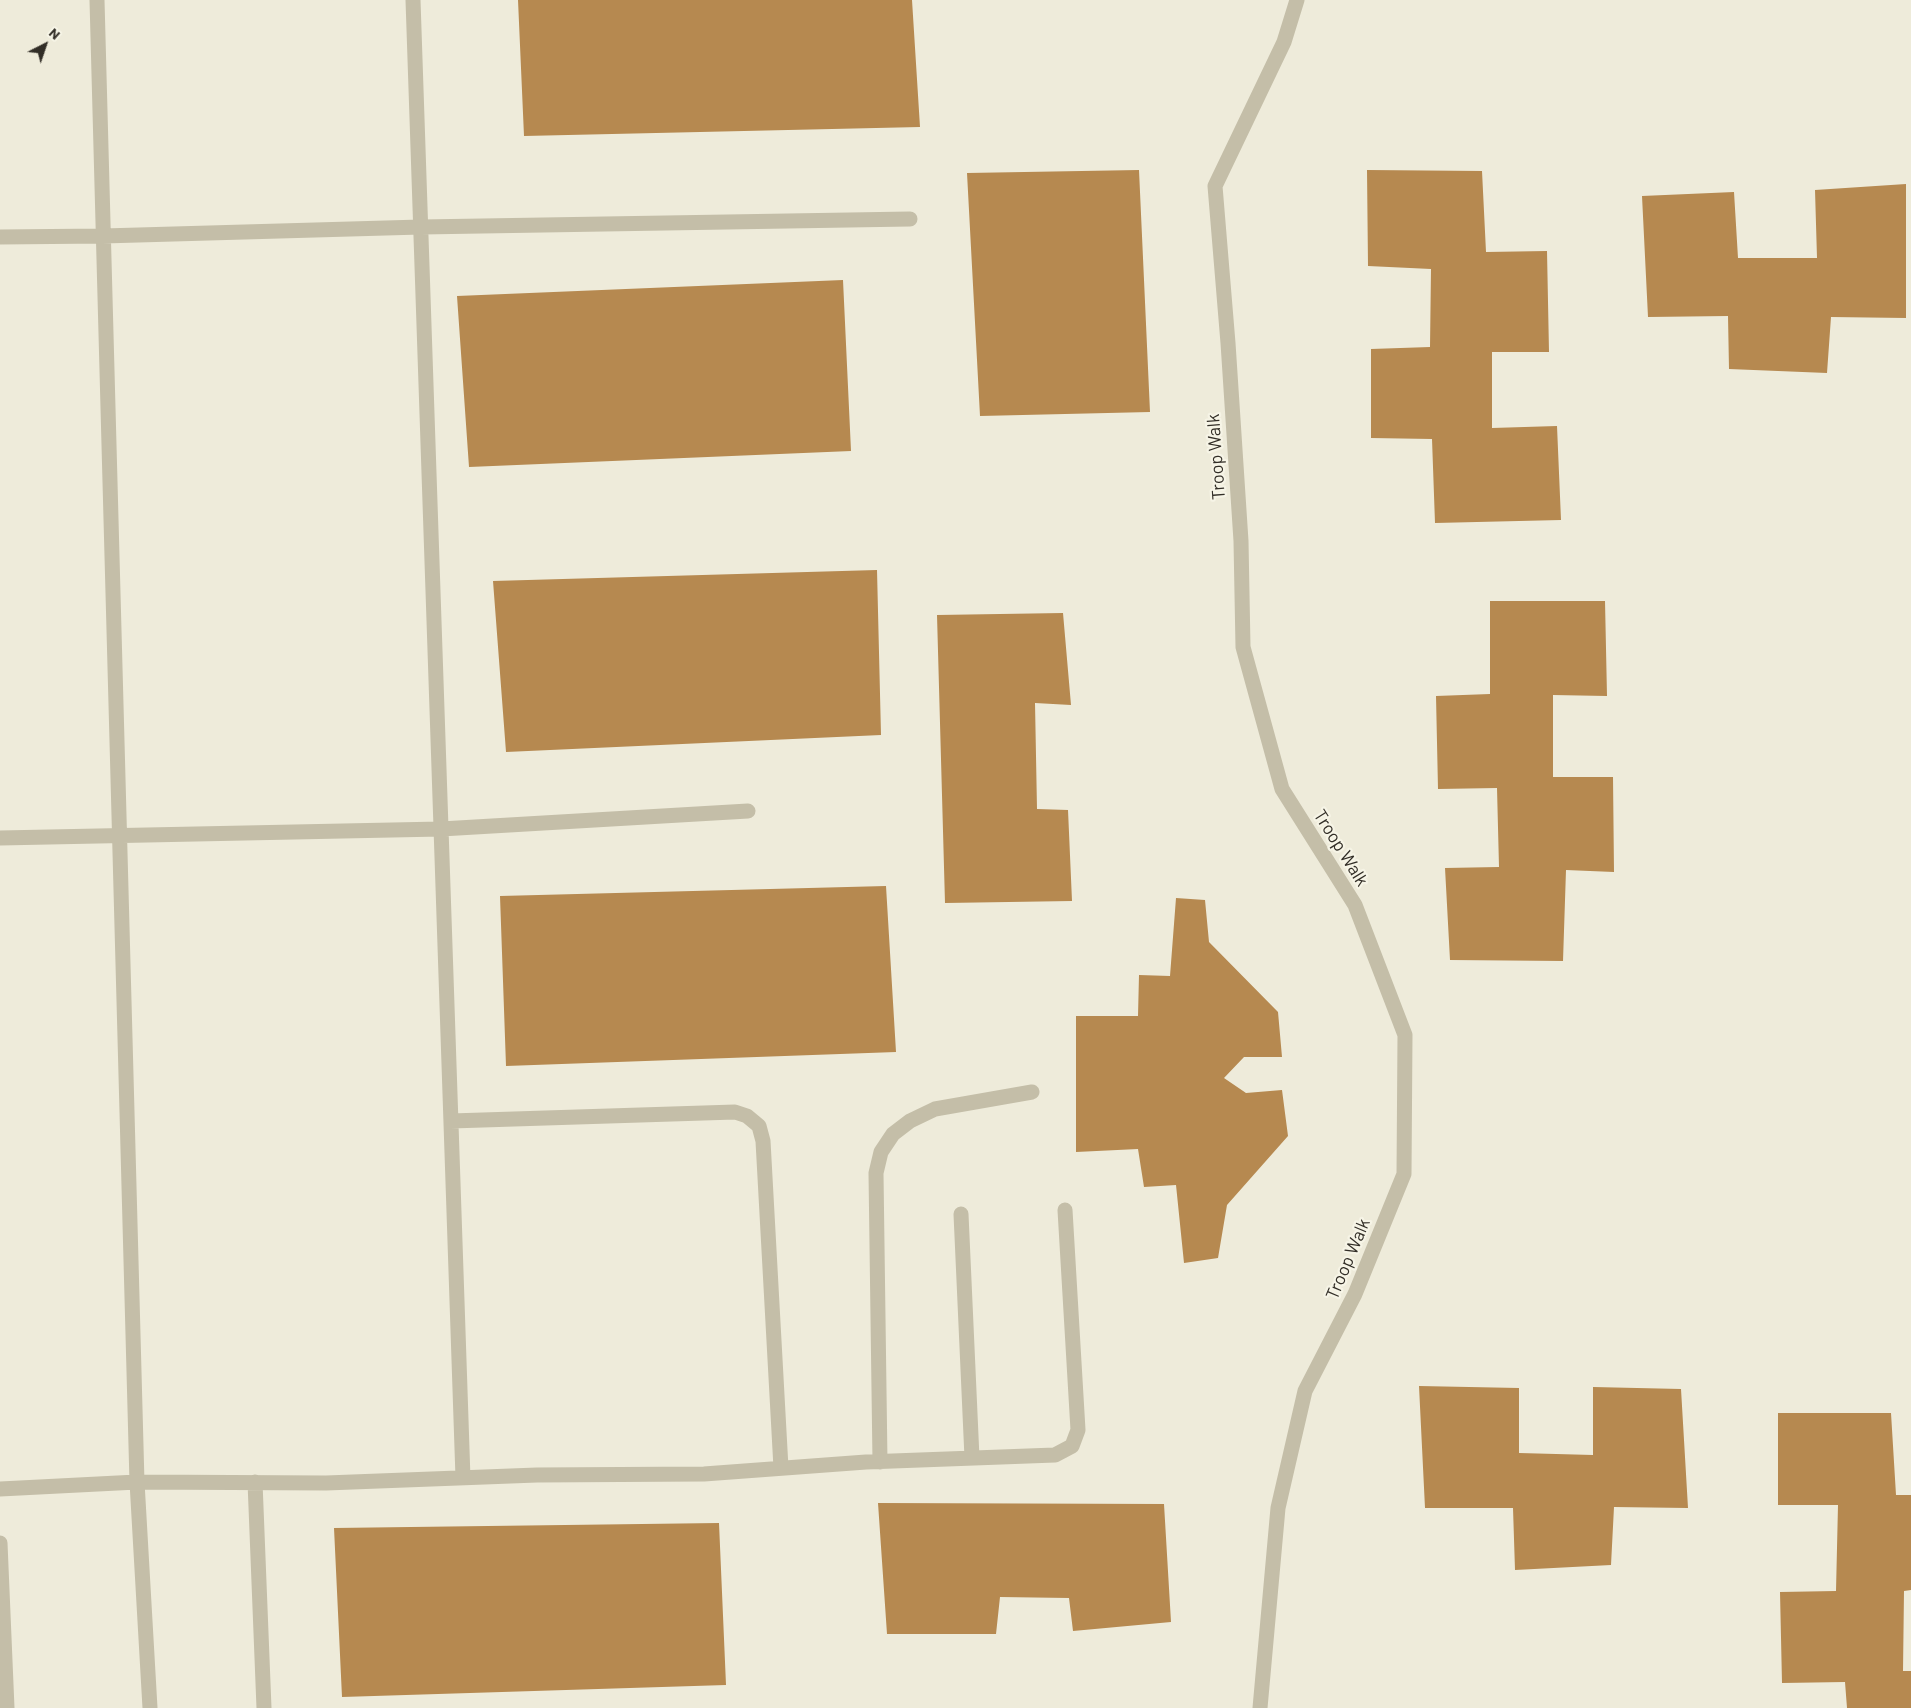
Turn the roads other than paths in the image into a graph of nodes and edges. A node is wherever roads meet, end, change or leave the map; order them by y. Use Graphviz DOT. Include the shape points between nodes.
graph roads {
  1 [pos="97,0"];
  2 [pos="413,0"];
  3 [pos="1297,0"];
  4 [pos="910,218"];
  5 [pos="421,227"];
  6 [pos="103,236"];
  7 [pos="0,238"];
  8 [pos="748,811"];
  9 [pos="441,830"];
  10 [pos="120,835"];
  11 [pos="0,838"];
  12 [pos="1032,1092"];
  13 [pos="451,1121"];
  14 [pos="1065,1210"];
  15 [pos="961,1214"];
  16 [pos="972,1458"];
  17 [pos="880,1462"];
  18 [pos="781,1468"];
  19 [pos="463,1478"];
  20 [pos="137,1482"];
  21 [pos="255,1482"];
  22 [pos="0,1488"];
  23 [pos="0,1543"];
  24 [pos="7,1708"];
  25 [pos="150,1708"];
  26 [pos="264,1708"];
  27 [pos="1260,1708"];
  1 -- 6 [label="street"];
  2 -- 5 [label="street"];
  3 -- 27 [label="street, Troop Walk" via="1284,42 1215,186 1228,343 1243,647 1282,789 1355,905 1405,1035 1404,1174 1355,1294 1305,1391 1278,1508"];
  4 -- 5 [label="street"];
  5 -- 6 [label="street"];
  5 -- 9 [label="street"];
  6 -- 7 [label="street"];
  6 -- 10 [label="street"];
  8 -- 9 [label="street"];
  9 -- 10 [label="street"];
  9 -- 13 [label="street"];
  10 -- 11 [label="street"];
  10 -- 20 [label="street"];
  12 -- 17 [label="street" via="935,1109 893,1134 881,1152 876,1173"];
  13 -- 18 [label="street" via="734,1112 747,1116 759,1126"];
  13 -- 19 [label="street"];
  14 -- 16 [label="street" via="1078,1430 1072,1446 1055,1455"];
  15 -- 16 [label="street"];
  16 -- 17 [label="street"];
  17 -- 18 [label="street"];
  18 -- 19 [label="street" via="704,1474"];
  19 -- 21 [label="street"];
  20 -- 21 [label="street"];
  20 -- 22 [label="street"];
  20 -- 25 [label="street"];
  21 -- 26 [label="street"];
  23 -- 24 [label="street"];
}
